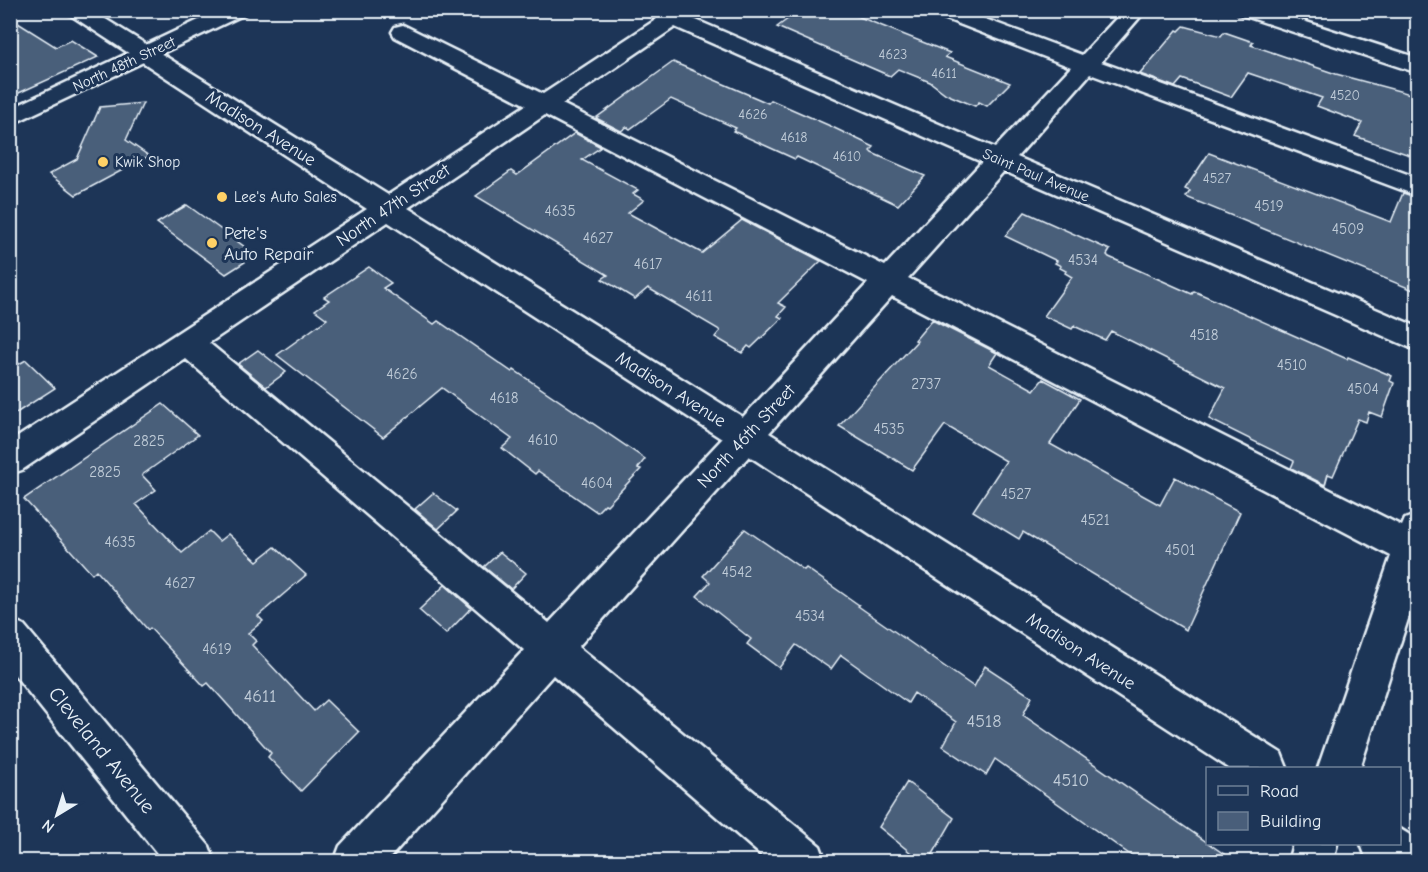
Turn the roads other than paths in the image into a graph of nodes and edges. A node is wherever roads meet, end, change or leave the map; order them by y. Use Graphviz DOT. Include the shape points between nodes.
graph roads {
  1 [pos="76,10"];
  2 [pos="238,10"];
  3 [pos="940,10"];
  4 [pos="1136,10"];
  5 [pos="1246,10"];
  6 [pos="671,13"];
  7 [pos="403,32"];
  8 [pos="145,55"];
  9 [pos="1086,65"];
  10 [pos="1418,66"];
  11 [pos="544,104"];
  12 [pos="10,118"];
  13 [pos="999,159"];
  14 [pos="1418,188"];
  15 [pos="387,208"];
  16 [pos="889,279"];
  17 [pos="1418,340"];
  18 [pos="186,342"];
  19 [pos="746,436"];
  20 [pos="10,460"];
  21 [pos="1415,544"];
  22 [pos="10,638"];
  23 [pos="550,649"];
  24 [pos="1264,767"];
  25 [pos="1339,767"];
  26 [pos="1315,845"];
  27 [pos="1386,845"];
  28 [pos="193,861"];
  29 [pos="356,861"];
  30 [pos="804,861"];
  31 [pos="1310,861"];
  32 [pos="1412,861"];
  1 -- 8 [label="street, Madison Avenue"];
  2 -- 8 [label="street, North 48th Street"];
  3 -- 9 [label="street"];
  4 -- 9 [label="street, North 46th Street"];
  5 -- 10 [label="street"];
  6 -- 11 [label="street, North 47th Street"];
  6 -- 13 [label="street, Saint Paul Avenue"];
  7 -- 11 [label="street"];
  8 -- 12 [label="street, North 48th Street"];
  8 -- 15 [label="street, Madison Avenue"];
  9 -- 13 [label="street, North 46th Street"];
  9 -- 14 [label="street"];
  11 -- 15 [label="street, North 47th Street"];
  11 -- 16 [label="street"];
  13 -- 16 [label="street, North 46th Street"];
  13 -- 17 [label="street, Saint Paul Avenue"];
  15 -- 18 [label="street, North 47th Street"];
  15 -- 19 [label="street, Madison Avenue"];
  16 -- 19 [label="street, North 46th Street"];
  16 -- 21 [label="street"];
  18 -- 20 [label="street, North 47th Street"];
  18 -- 23 [label="street"];
  19 -- 23 [label="street, North 46th Street"];
  19 -- 24 [label="street, Madison Avenue"];
  21 -- 25 [label="street"];
  22 -- 28 [label="street, Cleveland Avenue"];
  23 -- 29 [label="street, North 46th Street"];
  23 -- 30 [label="street"];
  26 -- 31 [label="street"];
  27 -- 32 [label="street"];
}
